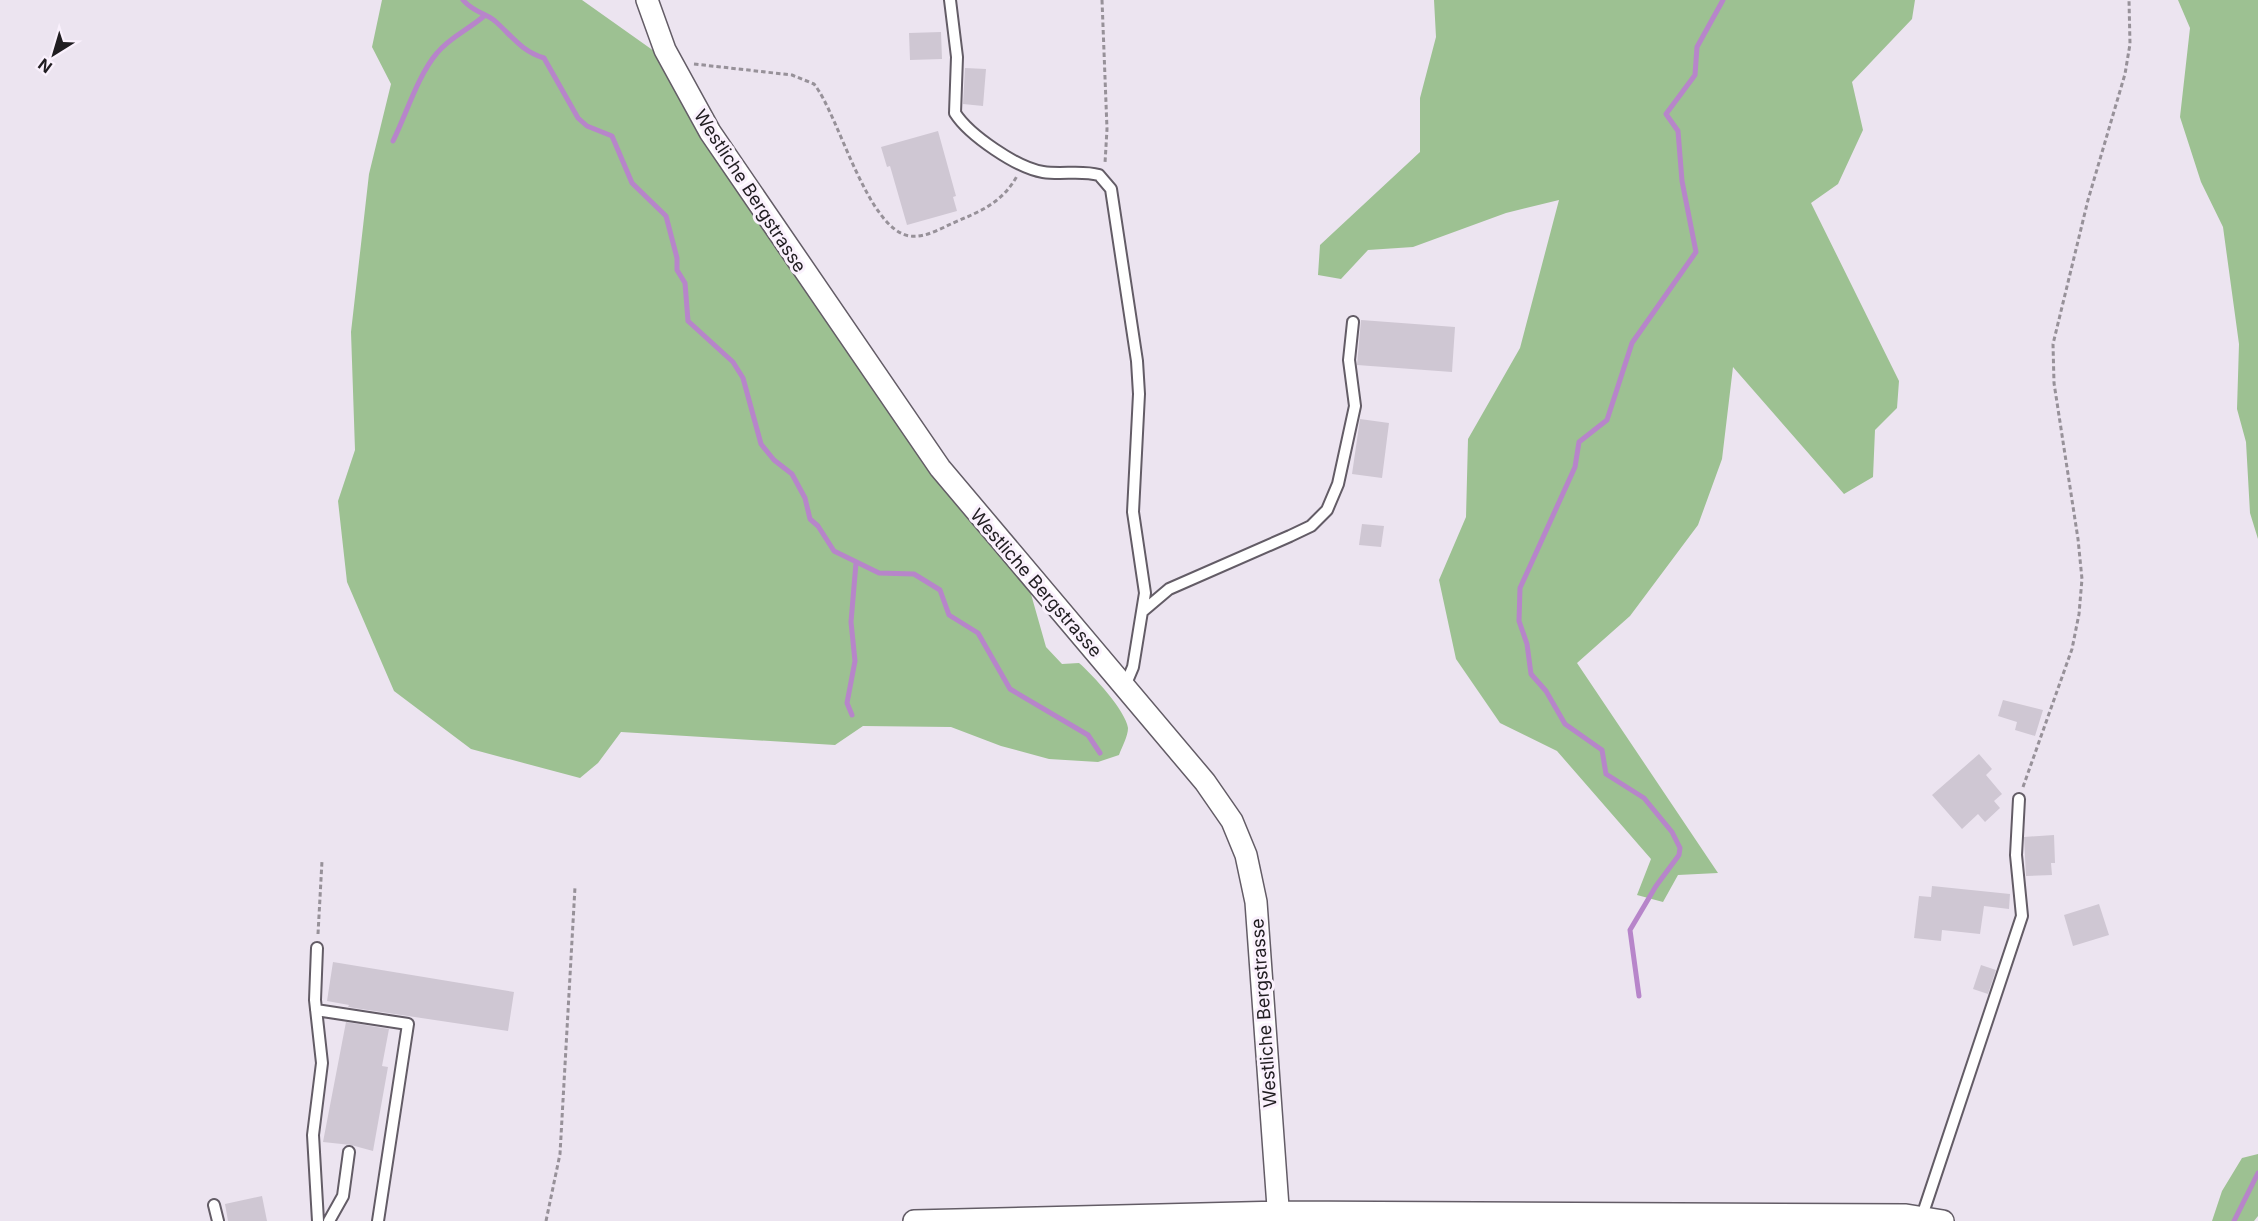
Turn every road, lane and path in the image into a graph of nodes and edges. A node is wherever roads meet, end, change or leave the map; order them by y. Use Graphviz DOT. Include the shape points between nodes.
graph roads {
  1 [pos="647,0"];
  2 [pos="950,0"];
  3 [pos="1101,0"];
  4 [pos="2129,0"];
  5 [pos="674,67"];
  6 [pos="1023,166"];
  7 [pos="1099,175"];
  8 [pos="1353,322"];
  9 [pos="1143,611"];
  10 [pos="1125,686"];
  11 [pos="2019,799"];
  12 [pos="322,861"];
  13 [pos="575,887"];
  14 [pos="317,948"];
  15 [pos="316,1010"];
  16 [pos="349,1152"];
  17 [pos="214,1204"];
  18 [pos="1279,1216"];
  19 [pos="1922,1216"];
  20 [pos="1602,1217"];
  21 [pos="218,1221"];
  22 [pos="318,1221"];
  23 [pos="329,1221"];
  24 [pos="378,1221"];
  25 [pos="546,1221"];
  26 [pos="914,1221"];
  27 [pos="1942,1221"];
  1 -- 5 [label="street, Westliche Bergstrasse"];
  2 -- 6 [label="lane" via="957,57 955,113 972,132"];
  3 -- 7 [label="path" via="1107,129 1105,163"];
  4 -- 11 [label="path" via="2130,44 2125,74 2088,200 2053,344 2054,383 2082,579 2079,614 2072,650"];
  5 -- 6 [label="path" via="691,64 792,75 814,84 863,187 891,225 904,234 927,234 992,206 1009,191"];
  5 -- 10 [label="street, Westliche Bergstrasse" via="716,141 940,468"];
  6 -- 7 [label="lane" via="1045,173"];
  7 -- 9 [label="lane" via="1111,189 1137,361 1133,512 1145,593"];
  8 -- 9 [label="lane" via="1350,360 1355,406 1338,484 1327,510 1311,526 1170,589"];
  9 -- 10 [label="lane" via="1133,667"];
  10 -- 18 [label="street, Westliche Bergstrasse" via="1205,782 1232,821 1246,855 1256,903"];
  11 -- 19 [label="lane" via="2016,855 2022,916"];
  12 -- 14 [label="path"];
  13 -- 25 [label="path" via="560,1154"];
  14 -- 15 [label="lane"];
  15 -- 22 [label="lane" via="322,1063 313,1135"];
  15 -- 24 [label="lane" via="408,1024"];
  16 -- 23 [label="lane" via="343,1196"];
  17 -- 21 [label="lane"];
  18 -- 20 [label="street"];
  18 -- 26 [label="street"];
  19 -- 20 [label="street"];
  19 -- 27 [label="street"];
}
